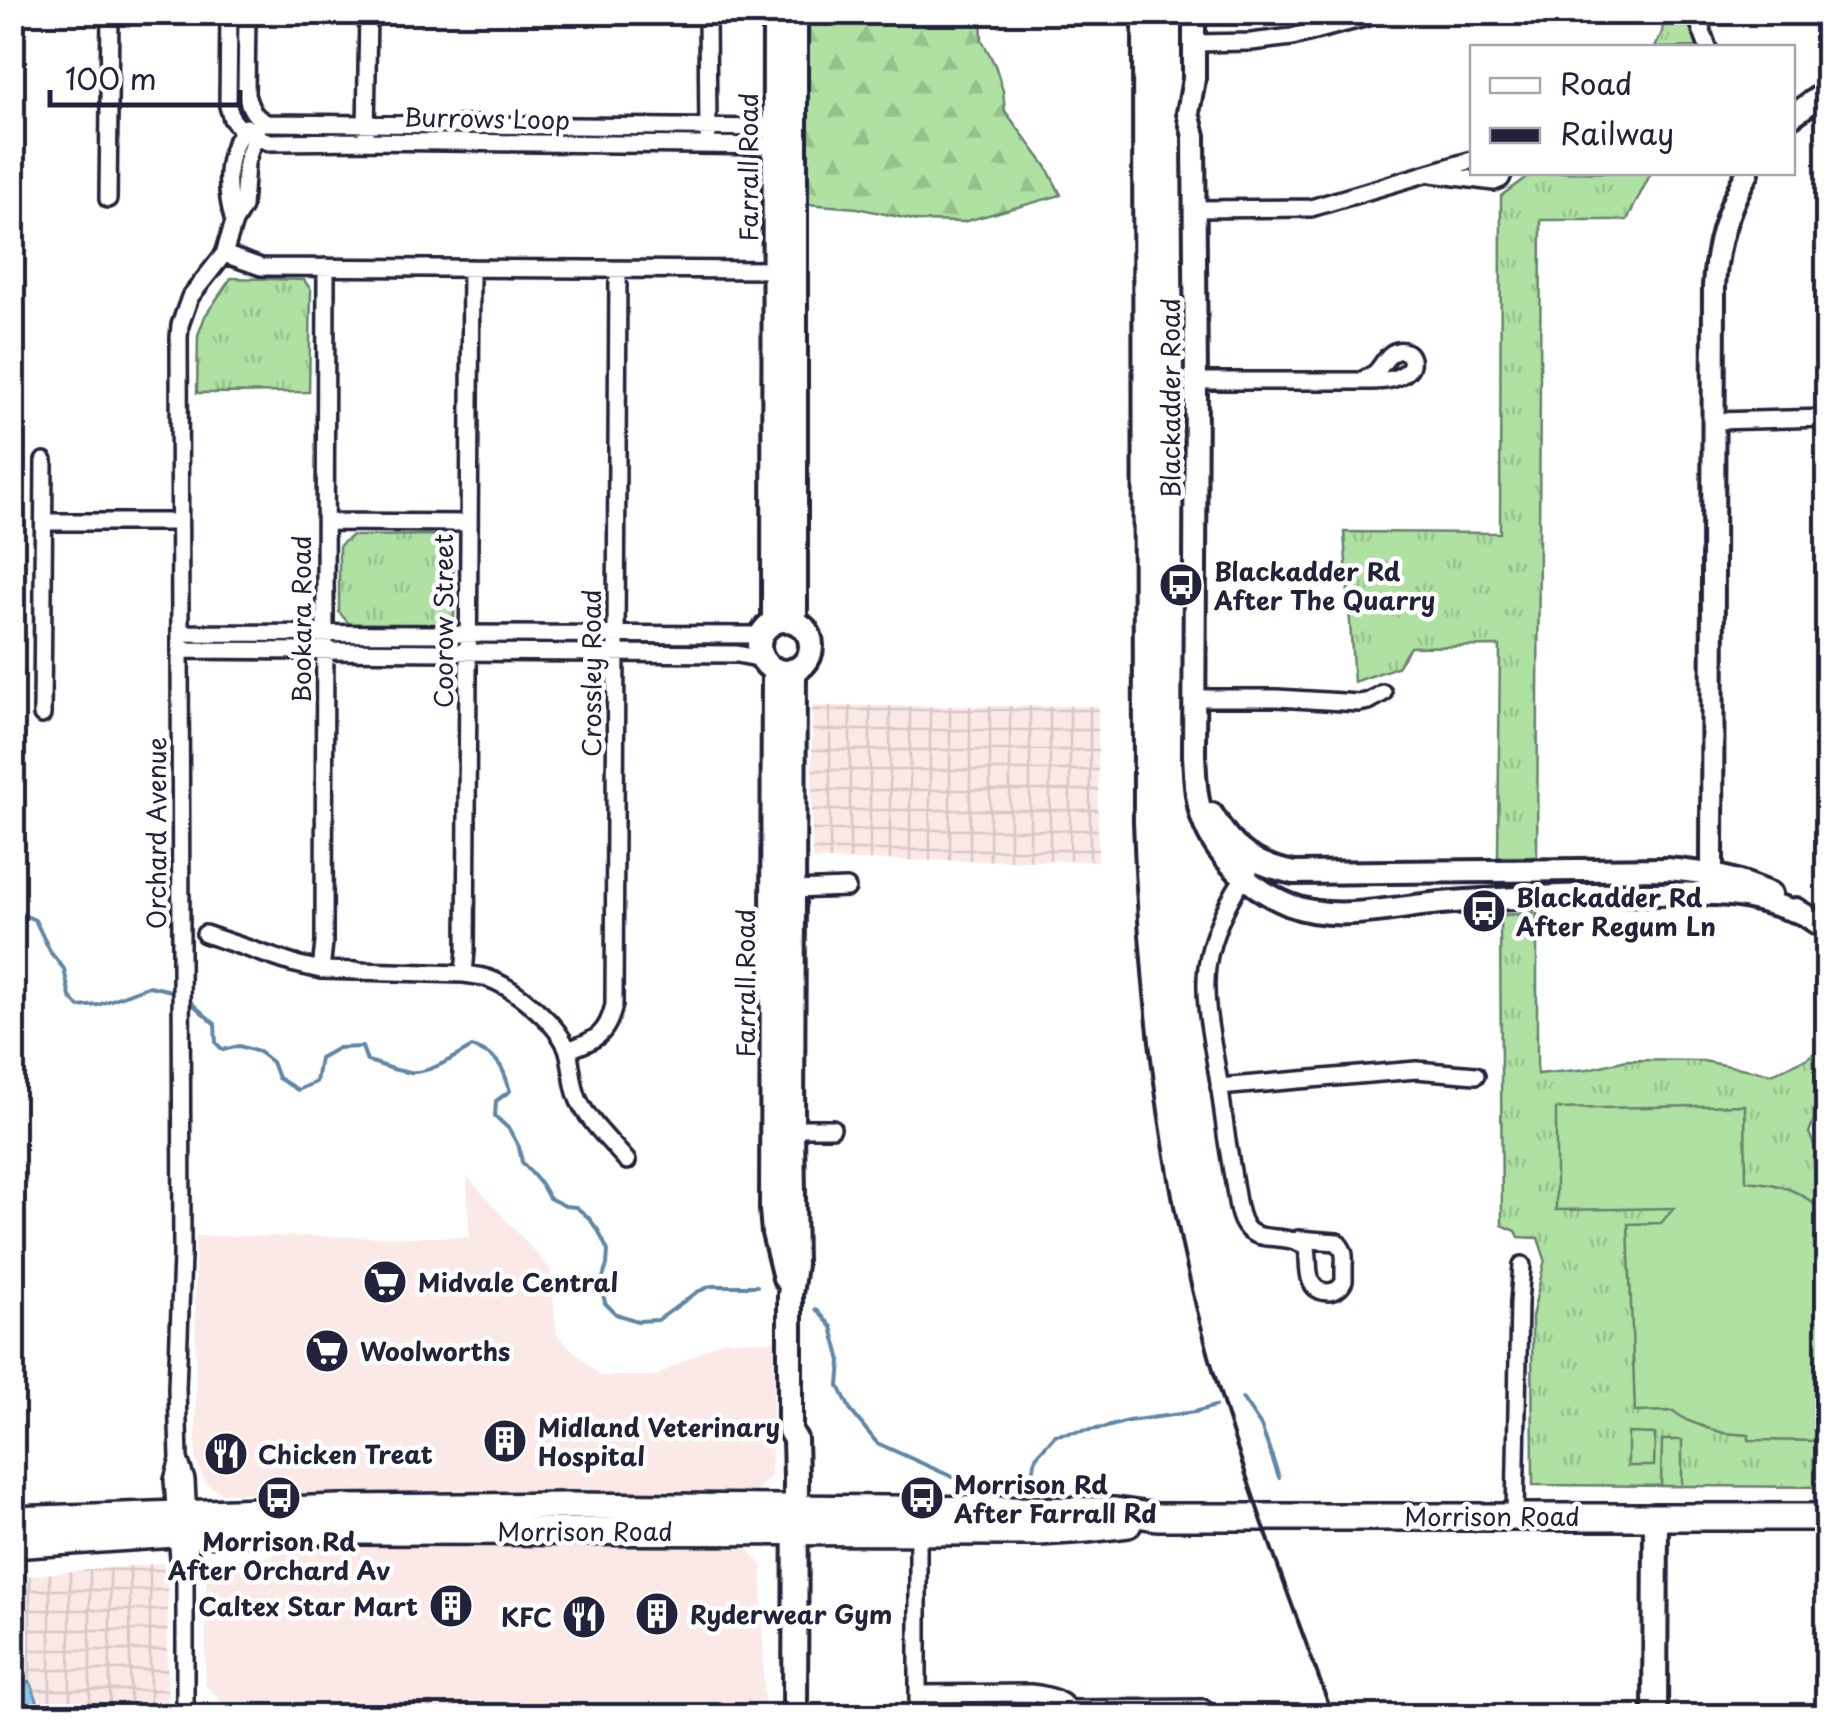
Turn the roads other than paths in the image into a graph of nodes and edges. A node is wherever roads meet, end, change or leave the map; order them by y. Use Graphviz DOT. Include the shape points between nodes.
graph roads {
  1 [pos="110,12"];
  2 [pos="229,12"];
  3 [pos="247,12"];
  4 [pos="368,12"];
  5 [pos="707,12"];
  6 [pos="774,12"];
  7 [pos="794,12"];
  8 [pos="1194,12"];
  9 [pos="1386,12"];
  10 [pos="1695,12"];
  11 [pos="1194,43"];
  12 [pos="1707,45"];
  13 [pos="228,72"];
  14 [pos="247,72"];
  15 [pos="1828,90"];
  16 [pos="1795,114"];
  17 [pos="258,119"];
  18 [pos="506,126"];
  19 [pos="572,126"];
  20 [pos="366,133"];
  21 [pos="249,134"];
  22 [pos="441,134"];
  23 [pos="638,135"];
  24 [pos="708,136"];
  25 [pos="785,137"];
  26 [pos="507,143"];
  27 [pos="572,144"];
  28 [pos="1470,161"];
  29 [pos="1428,173"];
  30 [pos="1503,175"];
  31 [pos="1746,175"];
  32 [pos="108,198"];
  33 [pos="1194,209"];
  34 [pos="224,254"];
  35 [pos="326,268"];
  36 [pos="471,268"];
  37 [pos="618,270"];
  38 [pos="775,270"];
  39 [pos="1196,381"];
  40 [pos="1361,381"];
  41 [pos="1828,418"];
  42 [pos="1714,420"];
  43 [pos="44,461"];
  44 [pos="44,522"];
  45 [pos="178,522"];
  46 [pos="327,522"];
  47 [pos="468,523"];
  48 [pos="777,626"];
  49 [pos="180,632"];
  50 [pos="326,634"];
  51 [pos="399,634"];
  52 [pos="468,635"];
  53 [pos="544,635"];
  54 [pos="616,636"];
  55 [pos="695,636"];
  56 [pos="180,650"];
  57 [pos="326,652"];
  58 [pos="398,653"];
  59 [pos="468,653"];
  60 [pos="544,654"];
  61 [pos="616,654"];
  62 [pos="696,654"];
  63 [pos="777,666"];
  64 [pos="1384,693"];
  65 [pos="1195,698"];
  66 [pos="784,706"];
  67 [pos="42,715"];
  68 [pos="1250,869"];
  69 [pos="1578,870"];
  70 [pos="1443,872"];
  71 [pos="1712,872"];
  72 [pos="847,888"];
  73 [pos="794,890"];
  74 [pos="1707,894"];
  75 [pos="1578,895"];
  76 [pos="1442,903"];
  77 [pos="1804,914"];
  78 [pos="1828,930"];
  79 [pos="205,934"];
  80 [pos="321,970"];
  81 [pos="464,974"];
  82 [pos="783,992"];
  83 [pos="568,1050"];
  84 [pos="1476,1075"];
  85 [pos="1219,1087"];
  86 [pos="832,1128"];
  87 [pos="785,1144"];
  88 [pos="627,1161"];
  89 [pos="1298,1240"];
  90 [pos="1522,1264"];
  91 [pos="1515,1516"];
  92 [pos="1828,1516"];
  93 [pos="1157,1517"];
  94 [pos="1656,1517"];
  95 [pos="12,1520"];
  96 [pos="790,1521"];
  97 [pos="182,1523"];
  98 [pos="918,1532"];
  99 [pos="12,1545"];
  100 [pos="918,1694"];
  101 [pos="1072,1712"];
  102 [pos="186,1716"];
  103 [pos="781,1716"];
  104 [pos="795,1716"];
  105 [pos="918,1716"];
  106 [pos="1212,1716"];
  107 [pos="1655,1716"];
  1 -- 32 [label="street"];
  2 -- 13 [label="street"];
  3 -- 14 [label="street"];
  4 -- 20 [label="street"];
  5 -- 24 [label="street"];
  6 -- 25 [label="main road, Farrall Road"];
  7 -- 25 [label="main road, Farrall Road"];
  8 -- 11 [label="street, Blackadder Road"];
  9 -- 11 [label="street" via="1292,37"];
  10 -- 12 [label="street"];
  11 -- 33 [label="street, Blackadder Road" via="1188,113"];
  13 -- 14 [label="street"];
  13 -- 21 [label="street" via="232,119"];
  14 -- 17 [label="street" via="249,107"];
  15 -- 16 [label="street"];
  17 -- 20 [label="street, Burrows Loop"];
  17 -- 21 [label="street"];
  18 -- 19 [label="street, Burrows Loop"];
  18 -- 22 [label="street, Burrows Loop"];
  18 -- 26 [label="street"];
  19 -- 23 [label="street, Burrows Loop"];
  19 -- 27 [label="street"];
  20 -- 21 [label="street, Burrows Loop" via="268,142"];
  20 -- 22 [label="street, Burrows Loop"];
  21 -- 34 [label="street, Orchard Avenue" via="244,202"];
  22 -- 26 [label="street, Burrows Loop"];
  23 -- 24 [label="street, Burrows Loop"];
  23 -- 27 [label="street, Burrows Loop"];
  24 -- 25 [label="street, Burrows Loop"];
  25 -- 38 [label="main road, Farrall Road"];
  25 -- 48 [label="main road, Farrall Road"];
  26 -- 27 [label="street, Burrows Loop"];
  28 -- 29 [label="street"];
  29 -- 30 [label="street" via="1494,182"];
  29 -- 33 [label="street" via="1312,208"];
  31 -- 42 [label="street" via="1723,226 1715,267"];
  33 -- 39 [label="street, Blackadder Road"];
  34 -- 35 [label="street" via="261,268"];
  34 -- 45 [label="street, Orchard Avenue" via="190,298 180,324"];
  35 -- 36 [label="street"];
  35 -- 46 [label="street, Bookara Road"];
  36 -- 37 [label="street"];
  36 -- 47 [label="street, Coorow Street"];
  37 -- 38 [label="street"];
  37 -- 54 [label="street, Crossley Road"];
  38 -- 48 [label="main road, Farrall Road"];
  39 -- 40 [label="street"];
  39 -- 65 [label="street, Blackadder Road"];
  41 -- 42 [label="street"];
  42 -- 71 [label="street"];
  43 -- 44 [label="street"];
  44 -- 45 [label="street"];
  44 -- 67 [label="street"];
  45 -- 49 [label="street, Orchard Avenue"];
  46 -- 47 [label="street"];
  46 -- 50 [label="street, Bookara Road"];
  47 -- 52 [label="street, Coorow Street"];
  48 -- 55 [label="street"];
  48 -- 63 [label="main road" via="759,647"];
  48 -- 63 [label="main road" via="808,633 811,648 805,662"];
  49 -- 50 [label="street"];
  49 -- 56 [label="street, Orchard Avenue"];
  50 -- 51 [label="street"];
  50 -- 57 [label="street, Bookara Road"];
  51 -- 52 [label="street"];
  51 -- 58 [label="street"];
  52 -- 53 [label="street"];
  52 -- 59 [label="street, Coorow Street"];
  53 -- 54 [label="street"];
  53 -- 60 [label="street"];
  54 -- 55 [label="street"];
  54 -- 61 [label="street, Crossley Road"];
  55 -- 62 [label="street"];
  56 -- 57 [label="street"];
  56 -- 97 [label="street, Orchard Avenue" via="182,1256 179,1459 173,1480"];
  57 -- 58 [label="street"];
  57 -- 80 [label="street, Bookara Road"];
  58 -- 59 [label="street"];
  59 -- 60 [label="street"];
  59 -- 81 [label="street, Coorow Street"];
  60 -- 61 [label="street"];
  61 -- 62 [label="street"];
  61 -- 83 [label="street, Crossley Road" via="614,1004 603,1033"];
  62 -- 63 [label="street" via="736,654"];
  63 -- 66 [label="main road, Farrall Road"];
  64 -- 65 [label="street" via="1359,703"];
  65 -- 68 [label="street, Blackadder Road" via="1197,798 1206,826 1228,862"];
  66 -- 73 [label="main road, Farrall Road"];
  66 -- 82 [label="main road, Farrall Road"];
  68 -- 70 [label="street, Blackadder Road"];
  68 -- 76 [label="street, Blackadder Road" via="1264,892 1314,911"];
  68 -- 85 [label="street" via="1226,910 1206,970"];
  69 -- 70 [label="street, Blackadder Road"];
  69 -- 71 [label="street, Blackadder Road"];
  69 -- 75 [label="street"];
  70 -- 76 [label="street"];
  71 -- 74 [label="street"];
  71 -- 77 [label="street, Blackadder Road"];
  72 -- 73 [label="street"];
  73 -- 82 [label="main road, Farrall Road"];
  74 -- 75 [label="street, Blackadder Road"];
  74 -- 77 [label="street, Blackadder Road"];
  75 -- 76 [label="street, Blackadder Road"];
  77 -- 78 [label="street, Blackadder Road"];
  79 -- 80 [label="street"];
  80 -- 81 [label="street"];
  81 -- 83 [label="street" via="513,993 554,1026"];
  82 -- 87 [label="main road, Farrall Road"];
  83 -- 88 [label="street" via="578,1100"];
  84 -- 85 [label="street" via="1416,1070"];
  85 -- 89 [label="street" via="1243,1224 1260,1236"];
  86 -- 87 [label="street"];
  87 -- 96 [label="main road, Farrall Road" via="781,1264 790,1296"];
  90 -- 91 [label="street"];
  91 -- 93 [label="main road, Morrison Road"];
  91 -- 94 [label="main road, Morrison Road"];
  92 -- 94 [label="main road, Morrison Road"];
  93 -- 96 [label="main road, Morrison Road" via="1115,1511"];
  93 -- 98 [label="main road, Morrison Road" via="1087,1529"];
  94 -- 107 [label="main road"];
  95 -- 97 [label="main road, Morrison Road"];
  96 -- 97 [label="main road, Morrison Road" via="451,1530"];
  96 -- 98 [label="main road, Morrison Road"];
  96 -- 103 [label="main road, Farrall Road"];
  96 -- 104 [label="main road, Farrall Road"];
  97 -- 99 [label="main road, Morrison Road"];
  97 -- 102 [label="street, Orchard Avenue" via="190,1561"];
  98 -- 100 [label="street"];
  100 -- 101 [label="street" via="1030,1693 1056,1698"];
  100 -- 105 [label="street"];
  101 -- 106 [label="street" via="1203,1708"];
}
